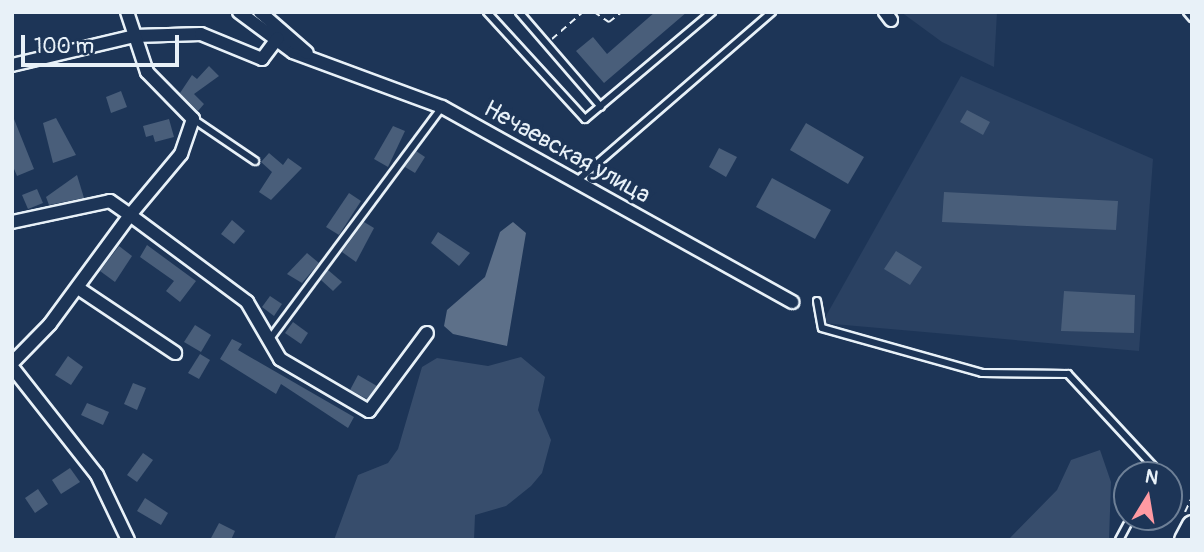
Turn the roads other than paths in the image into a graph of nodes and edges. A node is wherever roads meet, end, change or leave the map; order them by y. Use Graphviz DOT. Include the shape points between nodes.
graph roads {
  1 [pos="127,12"];
  2 [pos="239,12"];
  3 [pos="260,12"];
  4 [pos="487,12"];
  5 [pos="519,12"];
  6 [pos="712,12"];
  7 [pos="772,12"];
  8 [pos="1187,12"];
  9 [pos="1192,18"];
  10 [pos="135,36"];
  11 [pos="276,40"];
  12 [pos="313,58"];
  13 [pos="12,65"];
  14 [pos="442,107"];
  15 [pos="601,107"];
  16 [pos="194,118"];
  17 [pos="255,161"];
  18 [pos="577,181"];
  19 [pos="130,215"];
  20 [pos="12,222"];
  21 [pos="78,288"];
  22 [pos="817,301"];
  23 [pos="792,302"];
  24 [pos="427,332"];
  25 [pos="268,342"];
  26 [pos="175,353"];
  27 [pos="12,365"];
  28 [pos="1149,461"];
  29 [pos="1192,525"];
  30 [pos="128,540"];
  31 [pos="1184,540"];
  1 -- 10 [label="street"];
  2 -- 11 [label="street, Нечаевская улица"];
  3 -- 12 [label="street, Нечаевская улица"];
  4 -- 15 [label="lane" via="577,115 585,119"];
  5 -- 15 [label="lane"];
  6 -- 15 [label="lane"];
  7 -- 18 [label="lane"];
  8 -- 9 [label="lane"];
  10 -- 11 [label="street" via="201,34 262,59"];
  10 -- 13 [label="street"];
  10 -- 16 [label="street" via="147,72"];
  11 -- 12 [label="street, Нечаевская улица"];
  12 -- 14 [label="street, Нечаевская улица"];
  14 -- 18 [label="street, Нечаевская улица"];
  14 -- 25 [label="lane"];
  16 -- 17 [label="lane"];
  16 -- 19 [label="street" via="181,154"];
  18 -- 23 [label="street, Нечаевская улица"];
  19 -- 20 [label="street" via="110,201"];
  19 -- 21 [label="street"];
  19 -- 25 [label="street" via="247,302"];
  21 -- 26 [label="street"];
  21 -- 27 [label="street"];
  22 -- 28 [label="lane" via="822,328 982,373 1068,374"];
  24 -- 25 [label="street" via="376,410 369,411 280,359"];
  27 -- 30 [label="street" via="97,474"];
  29 -- 31 [label="main road"];
}
